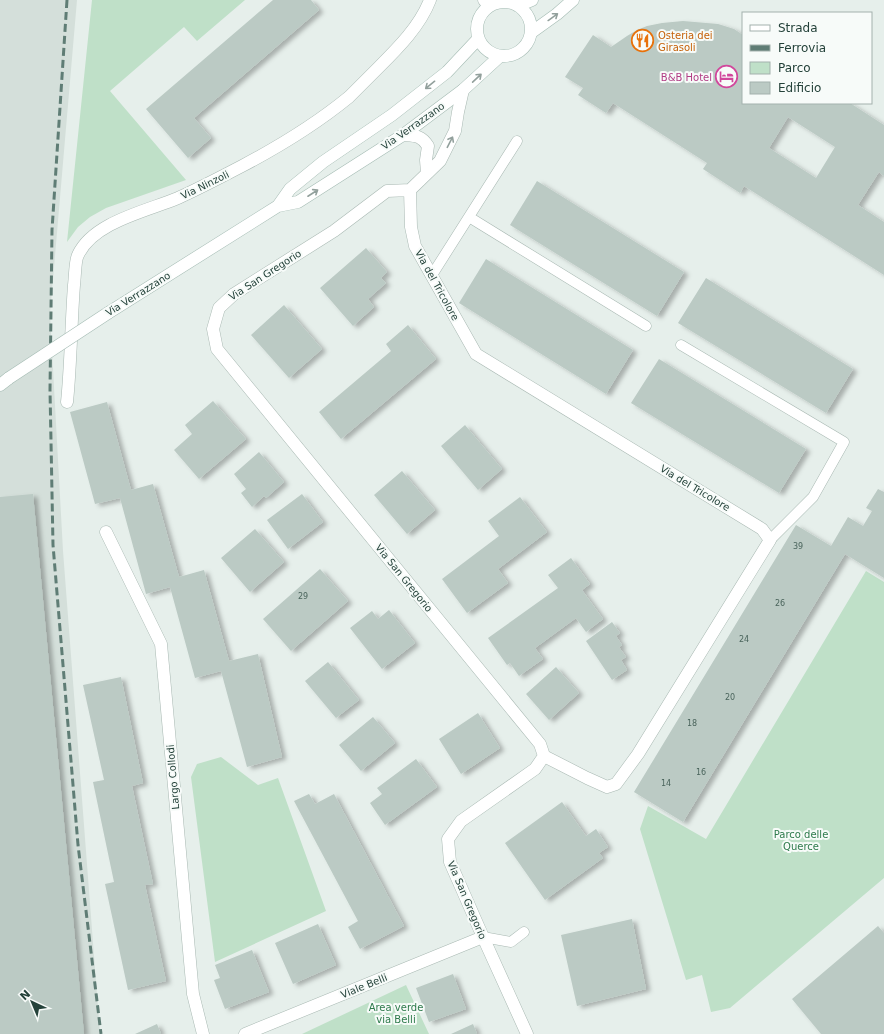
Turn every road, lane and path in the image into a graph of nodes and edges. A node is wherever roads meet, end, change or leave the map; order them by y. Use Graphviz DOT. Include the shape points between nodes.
graph roads {
  1 [pos="430,0"];
  2 [pos="532,0"];
  3 [pos="573,0"];
  4 [pos="487,3"];
  5 [pos="518,6"];
  6 [pos="532,32"];
  7 [pos="478,39"];
  8 [pos="499,56"];
  9 [pos="463,90"];
  10 [pos="403,135"];
  11 [pos="516,141"];
  12 [pos="427,173"];
  13 [pos="410,190"];
  14 [pos="278,206"];
  15 [pos="469,216"];
  16 [pos="432,275"];
  17 [pos="646,326"];
  18 [pos="681,345"];
  19 [pos="5,382"];
  20 [pos="67,402"];
  21 [pos="106,532"];
  22 [pos="770,540"];
  23 [pos="544,756"];
  24 [pos="524,932"];
  25 [pos="483,938"];
  26 [pos="203,1034"];
  27 [pos="244,1034"];
  28 [pos="527,1034"];
  1 -- 20 [label="street, Via Ninzoli" via="397,50 323,117 269,152 216,180 178,198 108,224 88,240 77,256"];
  2 -- 5 [label="street"];
  6 -- 3 [label="street, one-way"];
  4 -- 5 [label="street" via="504,2"];
  4 -- 7 [label="street" via="477,24"];
  5 -- 6 [label="street" via="528,17"];
  6 -- 8 [label="street" via="521,51 507,57"];
  7 -- 8 [label="street" via="490,53"];
  7 -- 14 [label="street, Via Verrazzano, one-way" via="447,72 392,115 323,162 290,189"];
  9 -- 8 [label="street, Via Verrazzano, one-way"];
  9 -- 10 [label="street, Via Verrazzano"];
  12 -- 9 [label="street, one-way" via="440,161 455,131"];
  10 -- 12 [label="street" via="417,136 428,146"];
  14 -- 10 [label="street, Via Verrazzano, one-way" via="298,202"];
  11 -- 15 [label="lane"];
  12 -- 13 [label="street"];
  13 -- 16 [label="street, Via del Tricolore" via="411,227 415,246"];
  13 -- 23 [label="street, Via San Gregorio" via="387,191 334,231 234,294 219,308 213,329 217,349 540,744"];
  14 -- 19 [label="street, Via Verrazzano, bridge" via="108,313"];
  15 -- 16 [label="lane"];
  15 -- 17 [label="lane"];
  16 -- 22 [label="street, Via del Tricolore" via="476,354 762,529"];
  18 -- 22 [label="lane" via="844,442 813,497"];
  21 -- 26 [label="street, Largo Collodi" via="161,644 193,994"];
  22 -- 23 [label="street" via="638,754 616,784 607,787"];
  23 -- 25 [label="street, Via San Gregorio" via="535,769 461,821 448,839 450,862"];
  24 -- 25 [label="lane" via="511,942"];
  25 -- 27 [label="street, Viale Belli"];
  25 -- 28 [label="street, Via San Gregorio"];
}
